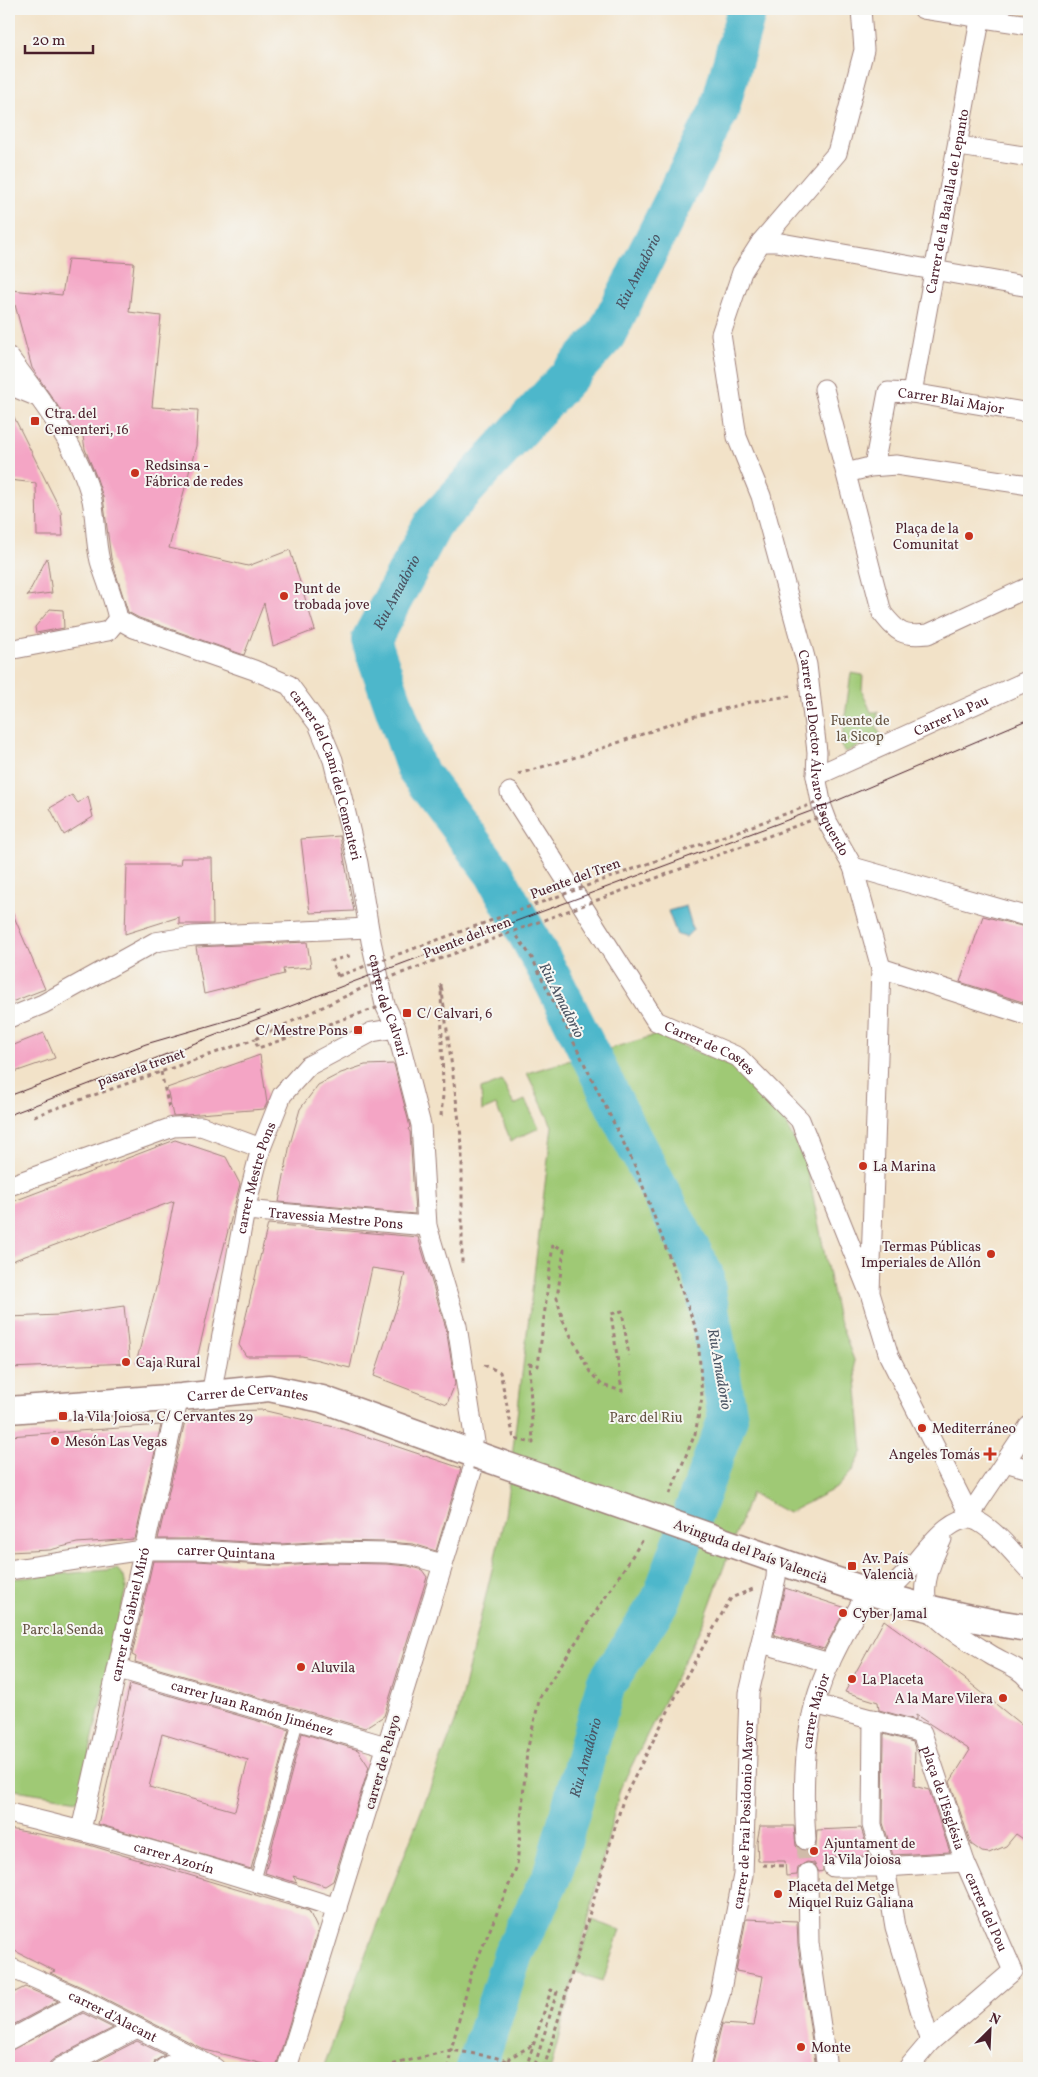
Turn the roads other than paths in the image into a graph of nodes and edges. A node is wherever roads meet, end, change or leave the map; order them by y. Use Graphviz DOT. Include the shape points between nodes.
graph roads {
  1 [pos="861,9"];
  2 [pos="924,9"];
  3 [pos="981,13"];
  4 [pos="1029,26"];
  5 [pos="959,143"];
  6 [pos="1029,157"];
  7 [pos="762,242"];
  8 [pos="934,269"];
  9 [pos="1029,287"];
  10 [pos="9,357"];
  11 [pos="9,385"];
  12 [pos="824,389"];
  13 [pos="912,393"];
  14 [pos="39,397"];
  15 [pos="1029,413"];
  16 [pos="874,466"];
  17 [pos="846,473"];
  18 [pos="1029,485"];
  19 [pos="1029,588"];
  20 [pos="118,618"];
  21 [pos="9,650"];
  22 [pos="1029,680"];
  23 [pos="816,776"];
  24 [pos="510,792"];
  25 [pos="853,867"];
  26 [pos="1029,917"];
  27 [pos="368,928"];
  28 [pos="881,968"];
  29 [pos="1029,1016"];
  30 [pos="9,1018"];
  31 [pos="396,1028"];
  32 [pos="261,1148"];
  33 [pos="9,1186"];
  34 [pos="245,1210"];
  35 [pos="427,1226"];
  36 [pos="870,1293"];
  37 [pos="211,1395"];
  38 [pos="179,1397"];
  39 [pos="9,1410"];
  40 [pos="1029,1426"];
  41 [pos="477,1455"];
  42 [pos="1005,1462"];
  43 [pos="1029,1469"];
  44 [pos="970,1518"];
  45 [pos="950,1527"];
  46 [pos="143,1550"];
  47 [pos="442,1564"];
  48 [pos="773,1565"];
  49 [pos="9,1570"];
  50 [pos="1029,1570"];
  51 [pos="867,1592"];
  52 [pos="930,1610"];
  53 [pos="1029,1628"];
  54 [pos="761,1643"];
  55 [pos="830,1663"];
  56 [pos="118,1669"];
  57 [pos="1029,1680"];
  58 [pos="815,1704"];
  59 [pos="873,1719"];
  60 [pos="298,1721"];
  61 [pos="386,1746"];
  62 [pos="9,1813"];
  63 [pos="81,1830"];
  64 [pos="806,1840"];
  65 [pos="965,1862"];
  66 [pos="833,1867"];
  67 [pos="884,1867"];
  68 [pos="808,1873"];
  69 [pos="255,1882"];
  70 [pos="337,1908"];
  71 [pos="17,1971"];
  72 [pos="9,1984"];
  73 [pos="83,2000"];
  74 [pos="137,2028"];
  75 [pos="9,2040"];
  76 [pos="930,2042"];
  77 [pos="188,2056"];
  78 [pos="60,2068"];
  79 [pos="164,2068"];
  80 [pos="215,2068"];
  81 [pos="287,2068"];
  82 [pos="700,2068"];
  83 [pos="827,2068"];
  84 [pos="908,2068"];
  1 -- 7 [label="street, Carrer del Doctor Álvaro Esquerdo" via="864,50 837,153"];
  2 -- 3 [label="street"];
  3 -- 4 [label="street"];
  3 -- 5 [label="street, Carrer de la Batalla de Lepanto"];
  5 -- 6 [label="street" via="966,147"];
  5 -- 8 [label="street, Carrer de la Batalla de Lepanto"];
  7 -- 8 [label="street"];
  7 -- 23 [label="street, Carrer del Doctor Álvaro Esquerdo" via="742,272 721,334 737,438 761,496 807,665 817,752"];
  8 -- 9 [label="street"];
  8 -- 13 [label="street, Carrer de la Batalla de Lepanto"];
  10 -- 14 [label="street"];
  11 -- 14 [label="street"];
  12 -- 17 [label="street"];
  13 -- 15 [label="street, Carrer Blai Major"];
  13 -- 16 [label="street, Carrer Blai Major" via="888,392"];
  14 -- 20 [label="street" via="71,445 92,500 100,560"];
  16 -- 17 [label="street"];
  16 -- 18 [label="street" via="896,465"];
  17 -- 19 [label="street" via="882,613 893,628 910,636 928,634"];
  20 -- 21 [label="street" via="108,631"];
  20 -- 27 [label="street, carrer del Camí del Cementeri" via="134,628 289,685 318,724 334,760 358,863"];
  22 -- 23 [label="street, Carrer la Pau"];
  23 -- 25 [label="street, Carrer del Doctor Álvaro Esquerdo" via="823,808"];
  24 -- 36 [label="street, Carrer de Costes" via="656,1021 738,1057 800,1120"];
  25 -- 26 [label="street"];
  25 -- 28 [label="street, Carrer del Doctor Álvaro Esquerdo"];
  27 -- 30 [label="street" via="193,936 155,942 43,1004"];
  27 -- 31 [label="street, carrer del Calvari" via="385,1004"];
  28 -- 29 [label="street"];
  28 -- 36 [label="street, Carrer del Doctor Álvaro Esquerdo"];
  31 -- 32 [label="street, carrer Mestre Pons" via="372,1032 308,1066 282,1095"];
  31 -- 35 [label="street, carrer del Calvari" via="421,1125"];
  32 -- 33 [label="street" via="201,1126 173,1127"];
  32 -- 34 [label="street, carrer Mestre Pons"];
  34 -- 35 [label="street, Travessia Mestre Pons"];
  34 -- 37 [label="street, carrer Mestre Pons"];
  35 -- 41 [label="street, carrer del Calvari" via="457,1326"];
  36 -- 44 [label="street, Carrer del Doctor Álvaro Esquerdo" via="890,1356"];
  37 -- 38 [label="main road, Carrer de Cervantes"];
  37 -- 41 [label="main road, Carrer de Cervantes" via="252,1389 287,1390 341,1405"];
  38 -- 39 [label="main road, Carrer de Cervantes"];
  38 -- 46 [label="street, carrer de Gabriel Miró"];
  40 -- 42 [label="street"];
  41 -- 47 [label="street, carrer de Pelayo"];
  41 -- 48 [label="main road, Avinguda del País Valencià, bridge"];
  42 -- 43 [label="street"];
  42 -- 44 [label="street"];
  44 -- 45 [label="street" via="962,1518"];
  44 -- 50 [label="street" via="991,1531"];
  45 -- 51 [label="street" via="896,1583"];
  45 -- 52 [label="street" via="929,1572 926,1590"];
  46 -- 47 [label="street, carrer Quintana" via="280,1555 387,1553 410,1555"];
  46 -- 49 [label="street, carrer Quintana"];
  46 -- 56 [label="street, carrer de Gabriel Miró"];
  47 -- 61 [label="street, carrer de Pelayo"];
  48 -- 51 [label="main road, Avinguda del País Valencià"];
  48 -- 54 [label="street, carrer de Frai Posidonio Mayor"];
  51 -- 52 [label="main road, Avinguda del País Valencià"];
  51 -- 55 [label="street, carrer Major"];
  52 -- 53 [label="main road, Avinguda del País Valencià"];
  52 -- 57 [label="street" via="957,1633 1019,1670"];
  54 -- 55 [label="street"];
  54 -- 82 [label="street, carrer de Frai Posidonio Mayor" via="749,1692 743,1875 720,1995"];
  55 -- 58 [label="street, carrer Major"];
  56 -- 60 [label="street, carrer Juan Ramón Jiménez"];
  56 -- 63 [label="street, carrer de Gabriel Miró"];
  58 -- 59 [label="street"];
  58 -- 64 [label="street, carrer Major" via="805,1764"];
  59 -- 65 [label="street, plaça de l'Església" via="922,1734"];
  59 -- 67 [label="street" via="872,1825"];
  60 -- 61 [label="street, carrer Juan Ramón Jiménez"];
  60 -- 69 [label="lane"];
  61 -- 70 [label="street, carrer de Pelayo"];
  62 -- 63 [label="street, carrer Azorín"];
  63 -- 69 [label="street, carrer Azorín"];
  65 -- 67 [label="street"];
  65 -- 76 [label="street, carrer del Pou" via="1013,1971"];
  66 -- 67 [label="street"];
  67 -- 76 [label="street" via="894,1927"];
  68 -- 83 [label="street" via="809,1943"];
  69 -- 70 [label="street, carrer Azorín"];
  70 -- 81 [label="street, carrer de Pelayo"];
  71 -- 72 [label="street"];
  71 -- 73 [label="street, carrer d'Alacant"];
  73 -- 74 [label="street, carrer d'Alacant"];
  73 -- 75 [label="street"];
  74 -- 77 [label="street, carrer d'Alacant"];
  74 -- 78 [label="street"];
  76 -- 84 [label="street"];
  77 -- 79 [label="street"];
  77 -- 80 [label="street, carrer d'Alacant"];
}
